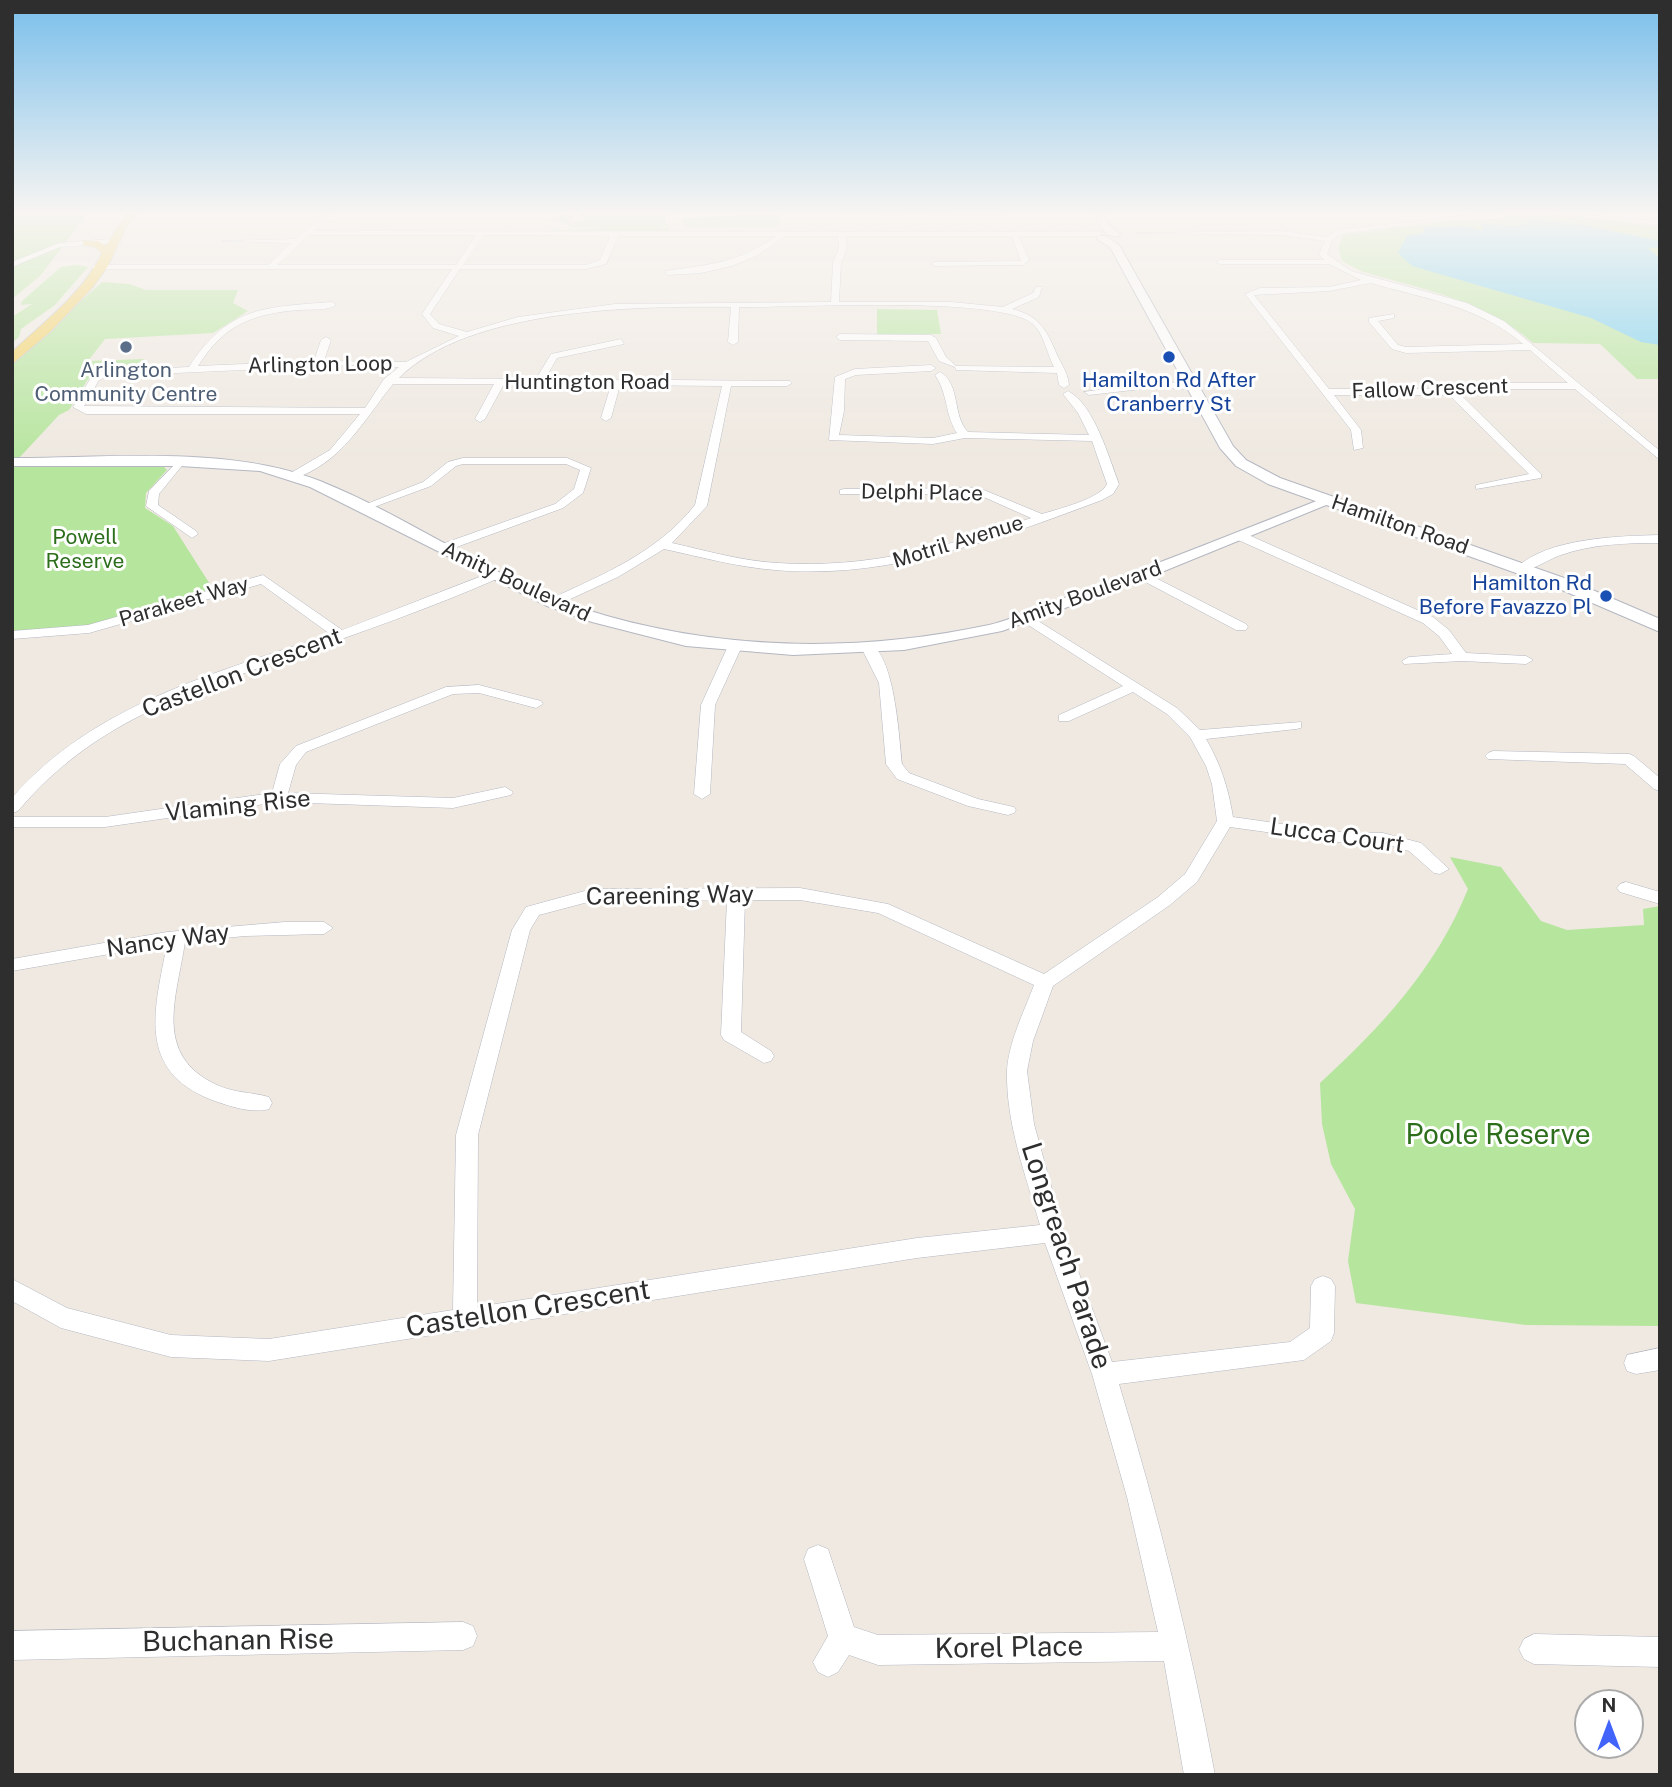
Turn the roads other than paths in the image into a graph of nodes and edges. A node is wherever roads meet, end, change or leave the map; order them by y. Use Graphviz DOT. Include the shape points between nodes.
graph roads {
  1 [pos="73,296"];
  2 [pos="78,296"];
  3 [pos="437,296"];
  4 [pos="835,296"];
  5 [pos="1033,296"];
  6 [pos="1142,296"];
  7 [pos="1252,296"];
  8 [pos="1434,296"];
  9 [pos="534,304"];
  10 [pos="332,305"];
  11 [pos="735,305"];
  12 [pos="835,305"];
  13 [pos="1004,309"];
  14 [pos="549,314"];
  15 [pos="1391,316"];
  16 [pos="466,335"];
  17 [pos="840,337"];
  18 [pos="326,340"];
  19 [pos="621,342"];
  20 [pos="733,342"];
  21 [pos="1532,347"];
  22 [pos="12,354"];
  23 [pos="12,360"];
  24 [pos="318,364"];
  25 [pos="406,365"];
  26 [pos="192,367"];
  27 [pos="945,371"];
  28 [pos="387,381"];
  29 [pos="500,383"];
  30 [pos="538,383"];
  31 [pos="616,383"];
  32 [pos="727,383"];
  33 [pos="787,383"];
  34 [pos="1191,383"];
  35 [pos="1077,384"];
  36 [pos="1576,386"];
  37 [pos="1074,387"];
  38 [pos="1326,392"];
  39 [pos="1452,392"];
  40 [pos="365,411"];
  41 [pos="606,418"];
  42 [pos="480,419"];
  43 [pos="965,435"];
  44 [pos="1094,438"];
  45 [pos="1358,449"];
  46 [pos="1660,457"];
  47 [pos="12,462"];
  48 [pos="180,462"];
  49 [pos="293,476"];
  50 [pos="1480,487"];
  51 [pos="844,492"];
  52 [pos="1324,499"];
  53 [pos="362,508"];
  54 [pos="1038,517"];
  55 [pos="192,534"];
  56 [pos="1240,536"];
  57 [pos="1660,539"];
  58 [pos="663,545"];
  59 [pos="443,548"];
  60 [pos="1522,568"];
  61 [pos="495,575"];
  62 [pos="1142,575"];
  63 [pos="553,603"];
  64 [pos="1027,618"];
  65 [pos="1660,626"];
  66 [pos="1241,627"];
  67 [pos="15,634"];
  68 [pos="340,635"];
  69 [pos="735,646"];
  70 [pos="868,647"];
  71 [pos="12,648"];
  72 [pos="1462,657"];
  73 [pos="1526,660"];
  74 [pos="1409,661"];
  75 [pos="1133,687"];
  76 [pos="536,704"];
  77 [pos="1064,718"];
  78 [pos="1296,725"];
  79 [pos="1196,735"];
  80 [pos="1493,756"];
  81 [pos="12,785"];
  82 [pos="32,785"];
  83 [pos="1660,786"];
  84 [pos="505,792"];
  85 [pos="702,794"];
  86 [pos="279,797"];
  87 [pos="12,808"];
  88 [pos="1008,810"];
  89 [pos="1225,821"];
  90 [pos="12,822"];
  91 [pos="1440,869"];
  92 [pos="1626,888"];
  93 [pos="736,893"];
  94 [pos="1660,898"];
  95 [pos="324,928"];
  96 [pos="177,937"];
  97 [pos="12,965"];
  98 [pos="1045,982"];
  99 [pos="764,1056"];
  100 [pos="261,1103"];
  101 [pos="1053,1233"];
  102 [pos="1323,1286"];
  103 [pos="12,1289"];
  104 [pos="465,1320"];
  105 [pos="1104,1374"];
  106 [pos="818,1559"];
  107 [pos="463,1636"];
  108 [pos="843,1638"];
  109 [pos="12,1646"];
  110 [pos="1176,1646"];
  111 [pos="1534,1649"];
  112 [pos="1660,1653"];
  113 [pos="828,1662"];
  114 [pos="1200,1775"];
  1 -- 22 [label="main road"];
  2 -- 23 [label="main road"];
  3 -- 16 [label="street" via="426,314 436,326"];
  4 -- 12 [label="street"];
  5 -- 13 [label="street"];
  6 -- 34 [label="main road, Hamilton Road"];
  7 -- 38 [label="street, Fallow Crescent"];
  8 -- 21 [label="street" via="1490,316"];
  9 -- 14 [label="street"];
  10 -- 26 [label="street" via="253,309 211,339"];
  11 -- 12 [label="street"];
  11 -- 14 [label="street" via="624,306"];
  11 -- 20 [label="street"];
  12 -- 13 [label="street" via="938,301"];
  13 -- 37 [label="street, Motril Avenue" via="1039,322"];
  14 -- 16 [label="street"];
  15 -- 21 [label="street" via="1372,320 1395,347 1406,351"];
  16 -- 25 [label="street"];
  17 -- 27 [label="street" via="926,337 935,342"];
  18 -- 24 [label="street"];
  19 -- 30 [label="street" via="554,356"];
  21 -- 36 [label="street"];
  24 -- 25 [label="street, Arlington Loop"];
  24 -- 26 [label="street, Arlington Loop"];
  25 -- 28 [label="street"];
  26 -- 40 [label="street, Arlington Loop" via="108,373 95,378 78,407 86,411"];
  27 -- 37 [label="street" via="974,370"];
  27 -- 43 [label="street" via="959,430"];
  27 -- 43 [label="street" via="855,372 840,377 833,438 933,441"];
  28 -- 29 [label="street, Huntington Road"];
  28 -- 40 [label="street"];
  29 -- 30 [label="street, Huntington Road"];
  29 -- 42 [label="street"];
  30 -- 31 [label="street, Huntington Road"];
  31 -- 32 [label="street, Huntington Road"];
  31 -- 41 [label="street"];
  32 -- 33 [label="street, Huntington Road"];
  32 -- 58 [label="street" via="701,506"];
  34 -- 37 [label="street"];
  34 -- 52 [label="main road, Hamilton Road" via="1232,454"];
  35 -- 37 [label="street"];
  36 -- 39 [label="street, Fallow Crescent"];
  36 -- 46 [label="street"];
  37 -- 44 [label="street, Motril Avenue"];
  38 -- 39 [label="street, Fallow Crescent"];
  38 -- 45 [label="street" via="1356,430"];
  39 -- 50 [label="street" via="1537,476"];
  40 -- 49 [label="street" via="342,444"];
  43 -- 44 [label="street"];
  44 -- 54 [label="street, Motril Avenue" via="1112,488 1098,498"];
  47 -- 48 [label="street, Amity Boulevard"];
  48 -- 49 [label="street, Amity Boulevard" via="261,467"];
  48 -- 55 [label="street" via="153,493 152,506"];
  49 -- 53 [label="street, Amity Boulevard"];
  51 -- 54 [label="street, Delphi Place" via="979,491"];
  52 -- 56 [label="street, Amity Boulevard"];
  52 -- 60 [label="main road, Hamilton Road"];
  53 -- 59 [label="street, Amity Boulevard"];
  53 -- 59 [label="street" via="427,484 463,461 567,461 586,468 579,491 559,506"];
  54 -- 58 [label="street, Motril Avenue" via="926,556 871,566 778,567"];
  56 -- 62 [label="street, Amity Boulevard"];
  56 -- 72 [label="street" via="1428,620"];
  57 -- 60 [label="street" via="1573,547"];
  58 -- 63 [label="street"];
  59 -- 61 [label="street, Amity Boulevard"];
  60 -- 65 [label="main road, Hamilton Road"];
  61 -- 63 [label="street, Amity Boulevard"];
  61 -- 68 [label="street, Castellon Crescent"];
  62 -- 64 [label="street, Amity Boulevard"];
  62 -- 66 [label="street"];
  63 -- 69 [label="street, Amity Boulevard" via="643,632"];
  64 -- 70 [label="street, Amity Boulevard" via="942,639"];
  64 -- 75 [label="street"];
  67 -- 68 [label="street, Parakeet Way" via="89,629 263,579"];
  67 -- 71 [label="street"];
  68 -- 82 [label="street, Castellon Crescent" via="160,701 86,741"];
  69 -- 70 [label="street, Amity Boulevard"];
  69 -- 85 [label="street" via="708,705"];
  70 -- 88 [label="street" via="886,683 898,780"];
  72 -- 73 [label="street"];
  72 -- 74 [label="street"];
  75 -- 77 [label="street"];
  75 -- 79 [label="street" via="1172,711"];
  76 -- 86 [label="street" via="479,689 451,690 301,749 288,764"];
  78 -- 79 [label="street"];
  79 -- 89 [label="street" via="1214,766"];
  80 -- 83 [label="street" via="1629,759"];
  81 -- 82 [label="street"];
  82 -- 87 [label="street, Castellon Crescent"];
  84 -- 86 [label="street, Vlaming Rise" via="453,803"];
  86 -- 90 [label="street, Vlaming Rise" via="105,822"];
  89 -- 91 [label="street, Lucca Court" via="1338,837 1384,838 1416,847"];
  89 -- 98 [label="street" via="1191,878"];
  92 -- 94 [label="street"];
  93 -- 98 [label="street, Careening Way" via="800,894 882,908"];
  93 -- 99 [label="street" via="731,1035"];
  93 -- 104 [label="street, Careening Way" via="592,895 541,907 524,920 467,1135"];
  95 -- 96 [label="street, Nancy Way" via="284,926"];
  96 -- 97 [label="street, Nancy Way"];
  96 -- 100 [label="street" via="163,1024 171,1059 196,1086 236,1101"];
  98 -- 101 [label="street, Longreach Parade" via="1017,1070 1023,1124"];
  101 -- 104 [label="street, Castellon Crescent" via="917,1248"];
  101 -- 105 [label="street, Longreach Parade"];
  102 -- 105 [label="street" via="1322,1333 1296,1352"];
  103 -- 104 [label="street, Castellon Crescent" via="61,1317 171,1346 269,1350"];
  105 -- 110 [label="street, Longreach Parade"];
  106 -- 108 [label="street"];
  107 -- 109 [label="street, Buchanan Rise"];
  108 -- 110 [label="street, Korel Place" via="878,1650"];
  108 -- 113 [label="street"];
  110 -- 114 [label="street, Longreach Parade"];
  111 -- 112 [label="street"];
}
